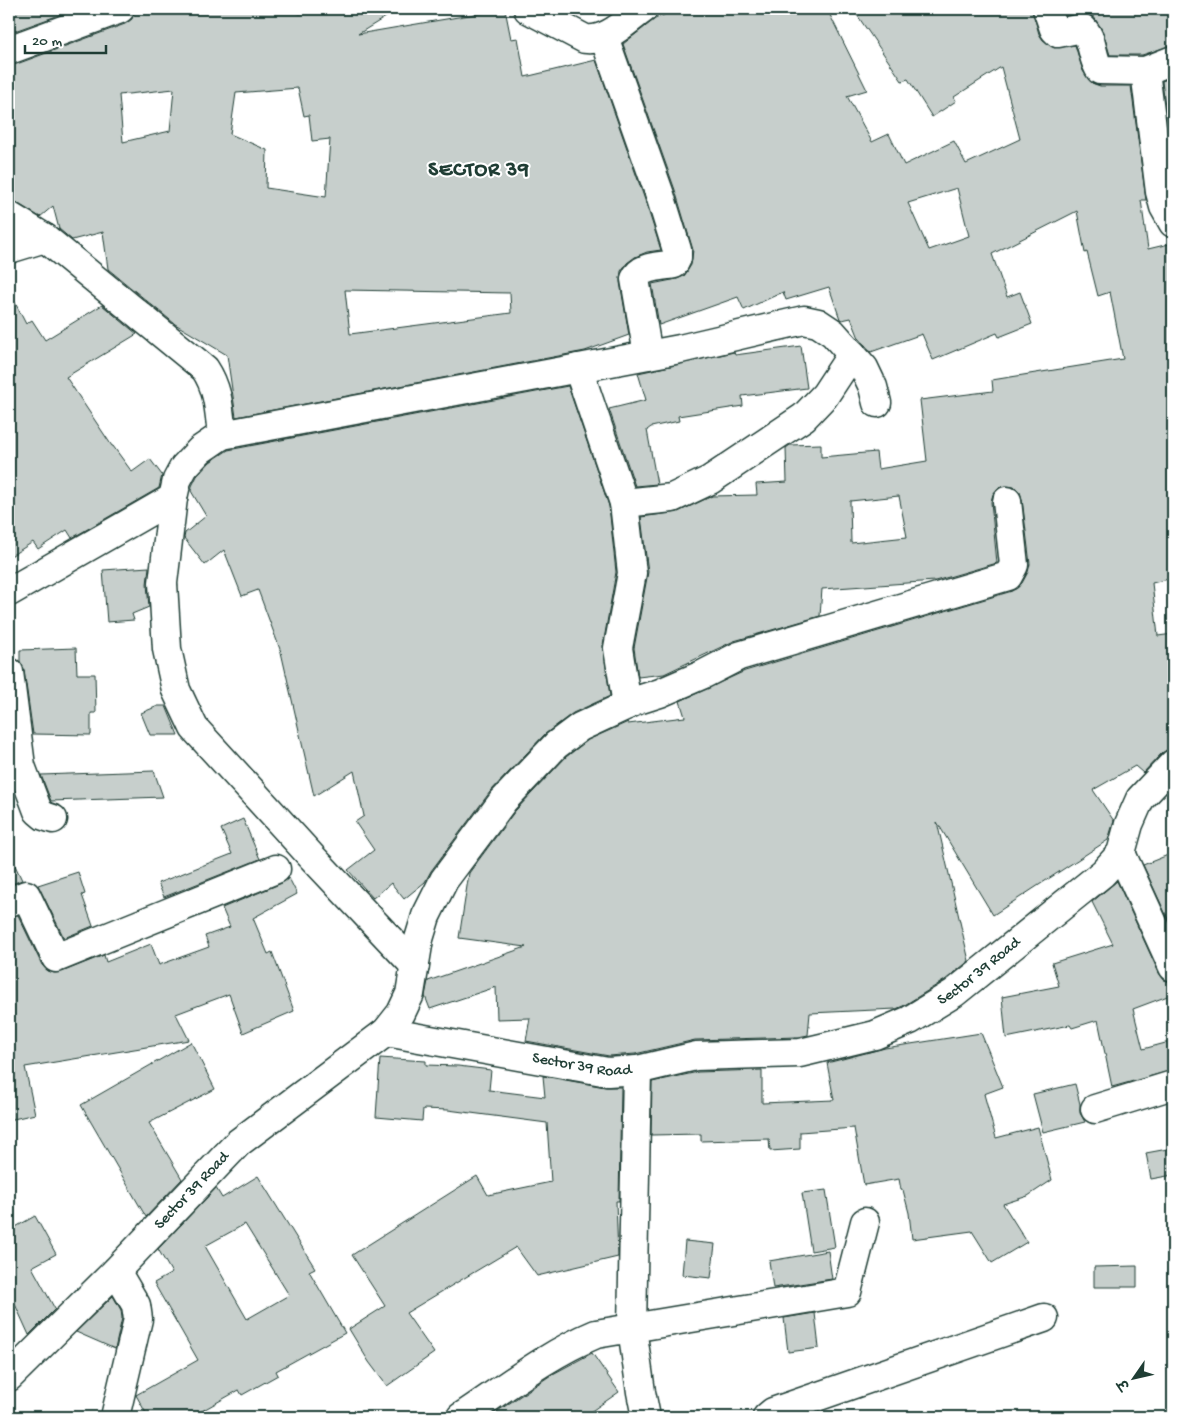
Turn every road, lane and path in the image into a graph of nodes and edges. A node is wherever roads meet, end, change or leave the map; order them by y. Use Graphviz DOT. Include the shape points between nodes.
graph roads {
  1 [pos="120,9"];
  2 [pos="528,9"];
  3 [pos="643,9"];
  4 [pos="1047,9"];
  5 [pos="604,37"];
  6 [pos="9,50"];
  7 [pos="1173,60"];
  8 [pos="1145,71"];
  9 [pos="9,216"];
  10 [pos="1173,223"];
  11 [pos="44,238"];
  12 [pos="9,249"];
  13 [pos="852,354"];
  14 [pos="648,355"];
  15 [pos="578,368"];
  16 [pos="877,403"];
  17 [pos="222,435"];
  18 [pos="173,498"];
  19 [pos="1008,500"];
  20 [pos="624,502"];
  21 [pos="9,592"];
  22 [pos="9,672"];
  23 [pos="627,705"];
  24 [pos="1173,764"];
  25 [pos="53,819"];
  26 [pos="1121,853"];
  27 [pos="276,869"];
  28 [pos="9,902"];
  29 [pos="415,966"];
  30 [pos="1173,967"];
  31 [pos="386,1032"];
  32 [pos="637,1070"];
  33 [pos="1173,1084"];
  34 [pos="1094,1109"];
  35 [pos="865,1222"];
  36 [pos="116,1271"];
  37 [pos="1044,1318"];
  38 [pos="632,1328"];
  39 [pos="9,1377"];
  40 [pos="115,1417"];
  41 [pos="460,1417"];
  42 [pos="646,1417"];
  43 [pos="766,1417"];
  1 -- 6 [label="street"];
  2 -- 5 [label="street" via="585,39"];
  3 -- 5 [label="street"];
  4 -- 8 [label="street" via="1058,33 1082,28 1087,33 1100,70"];
  5 -- 14 [label="street" via="677,250 674,264 643,270 635,279"];
  7 -- 8 [label="street"];
  8 -- 10 [label="street" via="1160,192"];
  9 -- 11 [label="street"];
  11 -- 12 [label="street"];
  11 -- 17 [label="street" via="205,369 218,393"];
  13 -- 14 [label="street" via="818,323 804,320"];
  13 -- 16 [label="street" via="864,368"];
  13 -- 20 [label="street" via="825,395 804,417 710,480 672,498"];
  14 -- 15 [label="street"];
  15 -- 17 [label="street"];
  15 -- 20 [label="street"];
  17 -- 18 [label="street" via="200,450 184,467"];
  18 -- 21 [label="street"];
  18 -- 29 [label="street" via="163,583 167,649 176,690 194,728"];
  19 -- 23 [label="street" via="1014,565 1008,576 739,656"];
  20 -- 23 [label="street" via="632,573 618,648"];
  22 -- 25 [label="street" via="21,766 38,811"];
  23 -- 29 [label="street" via="580,727 556,745 503,801 444,880 426,916"];
  24 -- 26 [label="street, Sector 39 Road" via="1140,799"];
  26 -- 30 [label="street"];
  26 -- 32 [label="street, Sector 39 Road" via="1103,873 954,994 910,1020 875,1035 800,1053 696,1056"];
  27 -- 28 [label="street" via="56,958 26,895"];
  29 -- 31 [label="street" via="410,994 402,1013"];
  31 -- 32 [label="street, Sector 39 Road" via="608,1072"];
  31 -- 36 [label="street, Sector 39 Road" via="238,1143"];
  32 -- 38 [label="street"];
  33 -- 34 [label="street"];
  35 -- 38 [label="street" via="846,1292"];
  36 -- 39 [label="street, Sector 39 Road"];
  36 -- 40 [label="street" via="136,1305 138,1319"];
  37 -- 43 [label="street"];
  38 -- 41 [label="street" via="596,1334 569,1345"];
  38 -- 42 [label="street"];
}
